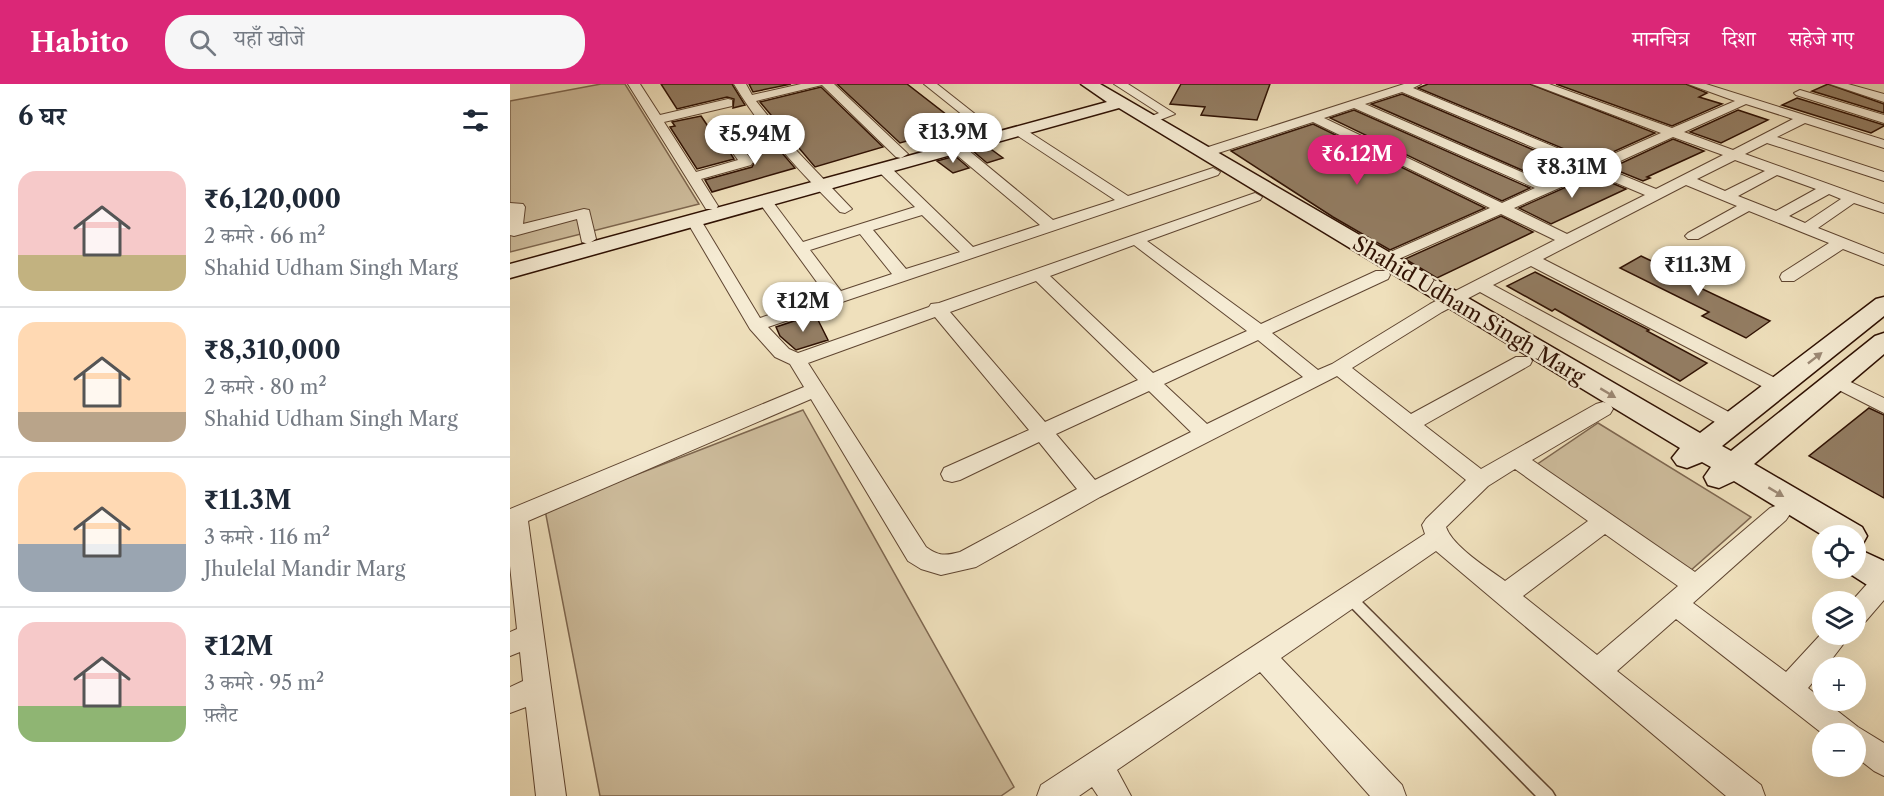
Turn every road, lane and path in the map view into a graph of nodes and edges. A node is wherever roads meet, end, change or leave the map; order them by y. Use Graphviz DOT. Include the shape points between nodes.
graph roads {
  1 [pos="634,84"];
  2 [pos="740,84"];
  3 [pos="817,84"];
  4 [pos="827,84"];
  5 [pos="930,84"];
  6 [pos="1070,84"];
  7 [pos="1538,84"];
  8 [pos="1694,84"];
  9 [pos="1734,84"];
  10 [pos="1817,84"];
  11 [pos="1836,84"];
  12 [pos="1409,86"];
  13 [pos="1719,92"];
  14 [pos="1800,93"];
  15 [pos="1107,96"];
  16 [pos="1884,98"];
  17 [pos="748,99"];
  18 [pos="1746,100"];
  19 [pos="728,103"];
  20 [pos="1355,104"];
  21 [pos="1771,108"];
  22 [pos="1313,117"];
  23 [pos="1803,119"];
  24 [pos="1884,119"];
  25 [pos="656,120"];
  26 [pos="721,128"];
  27 [pos="988,129"];
  28 [pos="1019,131"];
  29 [pos="1673,133"];
  30 [pos="1766,138"];
  31 [pos="1884,144"];
  32 [pos="957,148"];
  33 [pos="901,154"];
  34 [pos="1733,154"];
  35 [pos="1834,161"];
  36 [pos="1209,162"];
  37 [pos="883,168"];
  38 [pos="1593,168"];
  39 [pos="1777,170"];
  40 [pos="692,177"];
  41 [pos="1884,177"];
  42 [pos="1686,180"];
  43 [pos="1803,180"];
  44 [pos="817,182"];
  45 [pos="1547,188"];
  46 [pos="1827,189"];
  47 [pos="1656,194"];
  48 [pos="1726,196"];
  49 [pos="1255,197"];
  50 [pos="1852,198"];
  51 [pos="765,201"];
  52 [pos="1127,201"];
  53 [pos="1749,205"];
  54 [pos="711,206"];
  55 [pos="510,207"];
  56 [pos="1502,208"];
  57 [pos="845,209"];
  58 [pos="925,209"];
  59 [pos="1884,209"];
  60 [pos="1777,217"];
  61 [pos="694,220"];
  62 [pos="1051,226"];
  63 [pos="863,228"];
  64 [pos="1806,229"];
  65 [pos="1693,237"];
  66 [pos="588,239"];
  67 [pos="1136,239"];
  68 [pos="1567,240"];
  69 [pos="1884,240"];
  70 [pos="1841,243"];
  71 [pos="800,248"];
  72 [pos="970,253"];
  73 [pos="1865,253"];
  74 [pos="1530,259"];
  75 [pos="510,260"];
  76 [pos="1884,260"];
  77 [pos="1384,268"];
  78 [pos="510,271"];
  79 [pos="1038,273"];
  80 [pos="903,276"];
  81 [pos="1788,277"];
  82 [pos="1480,285"];
  83 [pos="837,298"];
  84 [pos="1444,304"];
  85 [pos="1884,304"];
  86 [pos="937,308"];
  87 [pos="756,325"];
  88 [pos="1260,332"];
  89 [pos="1884,341"];
  90 [pos="797,360"];
  91 [pos="1523,361"];
  92 [pos="1339,368"];
  93 [pos="1316,378"];
  94 [pos="1836,381"];
  95 [pos="1153,382"];
  96 [pos="1778,387"];
  97 [pos="815,390"];
  98 [pos="1884,406"];
  99 [pos="1603,409"];
  100 [pos="1731,422"];
  101 [pos="1408,425"];
  102 [pos="1044,432"];
  103 [pos="1206,435"];
  104 [pos="1693,453"];
  105 [pos="1516,459"];
  106 [pos="1725,472"];
  107 [pos="951,474"];
  108 [pos="1479,480"];
  109 [pos="1092,491"];
  110 [pos="1778,514"];
  111 [pos="513,517"];
  112 [pos="1605,521"];
  113 [pos="1829,525"];
  114 [pos="1812,535"];
  115 [pos="1438,538"];
  116 [pos="1866,544"];
  117 [pos="1884,555"];
  118 [pos="1866,568"];
  119 [pos="1884,580"];
  120 [pos="1696,586"];
  121 [pos="1505,595"];
  122 [pos="1349,597"];
  123 [pos="1866,602"];
  124 [pos="1675,604"];
  125 [pos="520,639"];
  126 [pos="1828,645"];
  127 [pos="1262,656"];
  128 [pos="1598,670"];
  129 [pos="537,688"];
  130 [pos="1788,690"];
  131 [pos="510,700"];
  132 [pos="1832,723"];
  133 [pos="1866,748"];
  134 [pos="1884,761"];
  135 [pos="1096,766"];
  136 [pos="1735,792"];
  137 [pos="550,796"];
  138 [pos="1052,796"];
  139 [pos="1116,796"];
  140 [pos="1391,796"];
  141 [pos="1546,796"];
  1 -- 25 [label="street"];
  2 -- 17 [label="street"];
  3 -- 17 [label="street"];
  4 -- 33 [label="street"];
  5 -- 27 [label="street"];
  6 -- 15 [label="street, Shahid Udham Singh Marg"];
  7 -- 29 [label="street"];
  8 -- 13 [label="street"];
  9 -- 13 [label="street"];
  10 -- 14 [label="street"];
  11 -- 16 [label="street"];
  12 -- 20 [label="street"];
  12 -- 38 [label="street"];
  13 -- 18 [label="street"];
  14 -- 21 [label="street"];
  14 -- 24 [label="street"];
  15 -- 27 [label="street"];
  15 -- 28 [label="street"];
  15 -- 36 [label="street, Shahid Udham Singh Marg"];
  15 -- 36 [label="street, Shahid Udham Singh Marg"];
  17 -- 44 [label="street"];
  18 -- 21 [label="street"];
  18 -- 29 [label="street"];
  19 -- 25 [label="street"];
  20 -- 22 [label="street"];
  20 -- 45 [label="street"];
  21 -- 23 [label="street"];
  22 -- 36 [label="street"];
  22 -- 56 [label="street"];
  23 -- 30 [label="street"];
  23 -- 31 [label="street"];
  25 -- 40 [label="street"];
  26 -- 40 [label="street" via="746,162"];
  27 -- 33 [label="street"];
  28 -- 32 [label="street"];
  28 -- 52 [label="street"];
  29 -- 34 [label="street"];
  29 -- 38 [label="street"];
  30 -- 34 [label="street"];
  30 -- 35 [label="street"];
  32 -- 37 [label="street"];
  32 -- 62 [label="street"];
  33 -- 44 [label="street"];
  34 -- 39 [label="street"];
  34 -- 42 [label="street"];
  35 -- 41 [label="street"];
  35 -- 43 [label="street"];
  36 -- 49 [label="street, Shahid Udham Singh Marg"];
  36 -- 52 [label="street"];
  36 -- 77 [label="street, Shahid Udham Singh Marg"];
  37 -- 44 [label="street"];
  37 -- 58 [label="street"];
  38 -- 45 [label="street"];
  38 -- 47 [label="street"];
  39 -- 43 [label="street"];
  39 -- 48 [label="street"];
  40 -- 54 [label="street"];
  42 -- 47 [label="street"];
  42 -- 48 [label="street"];
  43 -- 46 [label="street"];
  44 -- 51 [label="street"];
  44 -- 54 [label="street"];
  44 -- 57 [label="street"];
  45 -- 56 [label="street"];
  46 -- 50 [label="street"];
  46 -- 60 [label="street"];
  47 -- 68 [label="street"];
  48 -- 53 [label="street"];
  49 -- 67 [label="street"];
  49 -- 77 [label="street, Shahid Udham Singh Marg"];
  50 -- 59 [label="street"];
  50 -- 64 [label="street"];
  51 -- 61 [label="street"];
  51 -- 71 [label="street"];
  52 -- 62 [label="street"];
  53 -- 60 [label="street"];
  53 -- 65 [label="street"];
  54 -- 66 [label="street"];
  55 -- 66 [label="street" via="518,207 514,231 584,213"];
  56 -- 68 [label="street"];
  56 -- 77 [label="street"];
  58 -- 63 [label="street"];
  58 -- 72 [label="street"];
  60 -- 64 [label="street"];
  61 -- 78 [label="street"];
  61 -- 87 [label="street"];
  62 -- 72 [label="street"];
  63 -- 71 [label="street"];
  63 -- 80 [label="street"];
  64 -- 70 [label="street"];
  66 -- 75 [label="street"];
  67 -- 79 [label="street"];
  67 -- 88 [label="street"];
  68 -- 74 [label="street"];
  69 -- 73 [label="street"];
  70 -- 73 [label="street"];
  70 -- 81 [label="street"];
  71 -- 83 [label="street"];
  72 -- 80 [label="street"];
  73 -- 76 [label="street"];
  74 -- 82 [label="street"];
  74 -- 96 [label="street"];
  77 -- 84 [label="street, Shahid Udham Singh Marg"];
  77 -- 88 [label="street"];
  79 -- 86 [label="street"];
  79 -- 95 [label="street"];
  80 -- 83 [label="street"];
  82 -- 84 [label="street"];
  82 -- 100 [label="street"];
  83 -- 87 [label="street"];
  84 -- 91 [label="street, Shahid Udham Singh Marg"];
  84 -- 92 [label="street"];
  84 -- 104 [label="street, Shahid Udham Singh Marg, one-way"];
  96 -- 85 [label="street, one-way"];
  86 -- 90 [label="street"];
  86 -- 102 [label="street"];
  87 -- 90 [label="street" via="782,353"];
  88 -- 93 [label="street"];
  88 -- 95 [label="street"];
  89 -- 94 [label="street"];
  90 -- 97 [label="street"];
  91 -- 99 [label="street, Shahid Udham Singh Marg"];
  91 -- 101 [label="street"];
  92 -- 93 [label="street"];
  92 -- 101 [label="street"];
  93 -- 103 [label="street"];
  94 -- 98 [label="street"];
  94 -- 106 [label="street"];
  95 -- 102 [label="street"];
  95 -- 103 [label="street"];
  96 -- 100 [label="street"];
  97 -- 109 [label="street" via="917,554 930,564 946,567 967,560"];
  97 -- 111 [label="street"];
  99 -- 104 [label="street, Shahid Udham Singh Marg"];
  99 -- 105 [label="street"];
  100 -- 104 [label="street"];
  101 -- 108 [label="street"];
  102 -- 107 [label="street"];
  102 -- 109 [label="street"];
  103 -- 109 [label="street"];
  104 -- 106 [label="street, Shahid Udham Singh Marg"];
  105 -- 108 [label="street"];
  105 -- 112 [label="street"];
  106 -- 110 [label="street, Shahid Udham Singh Marg"];
  106 -- 113 [label="street, Shahid Udham Singh Marg, one-way"];
  108 -- 115 [label="street" via="1434,525"];
  110 -- 114 [label="street, Shahid Udham Singh Marg"];
  110 -- 120 [label="street"];
  111 -- 125 [label="street"];
  112 -- 120 [label="street"];
  112 -- 121 [label="street"];
  115 -- 121 [label="street"];
  115 -- 122 [label="street"];
  116 -- 117 [label="street"];
  118 -- 119 [label="street"];
  119 -- 123 [label="street"];
  120 -- 124 [label="street"];
  121 -- 128 [label="street"];
  122 -- 127 [label="street"];
  122 -- 141 [label="lane"];
  124 -- 128 [label="street"];
  124 -- 130 [label="street"];
  125 -- 129 [label="street"];
  126 -- 130 [label="street"];
  127 -- 135 [label="street"];
  127 -- 140 [label="street"];
  128 -- 136 [label="street"];
  129 -- 131 [label="street"];
  129 -- 137 [label="street"];
  130 -- 132 [label="street"];
  133 -- 134 [label="street"];
  135 -- 138 [label="street"];
  135 -- 139 [label="street"];
}
